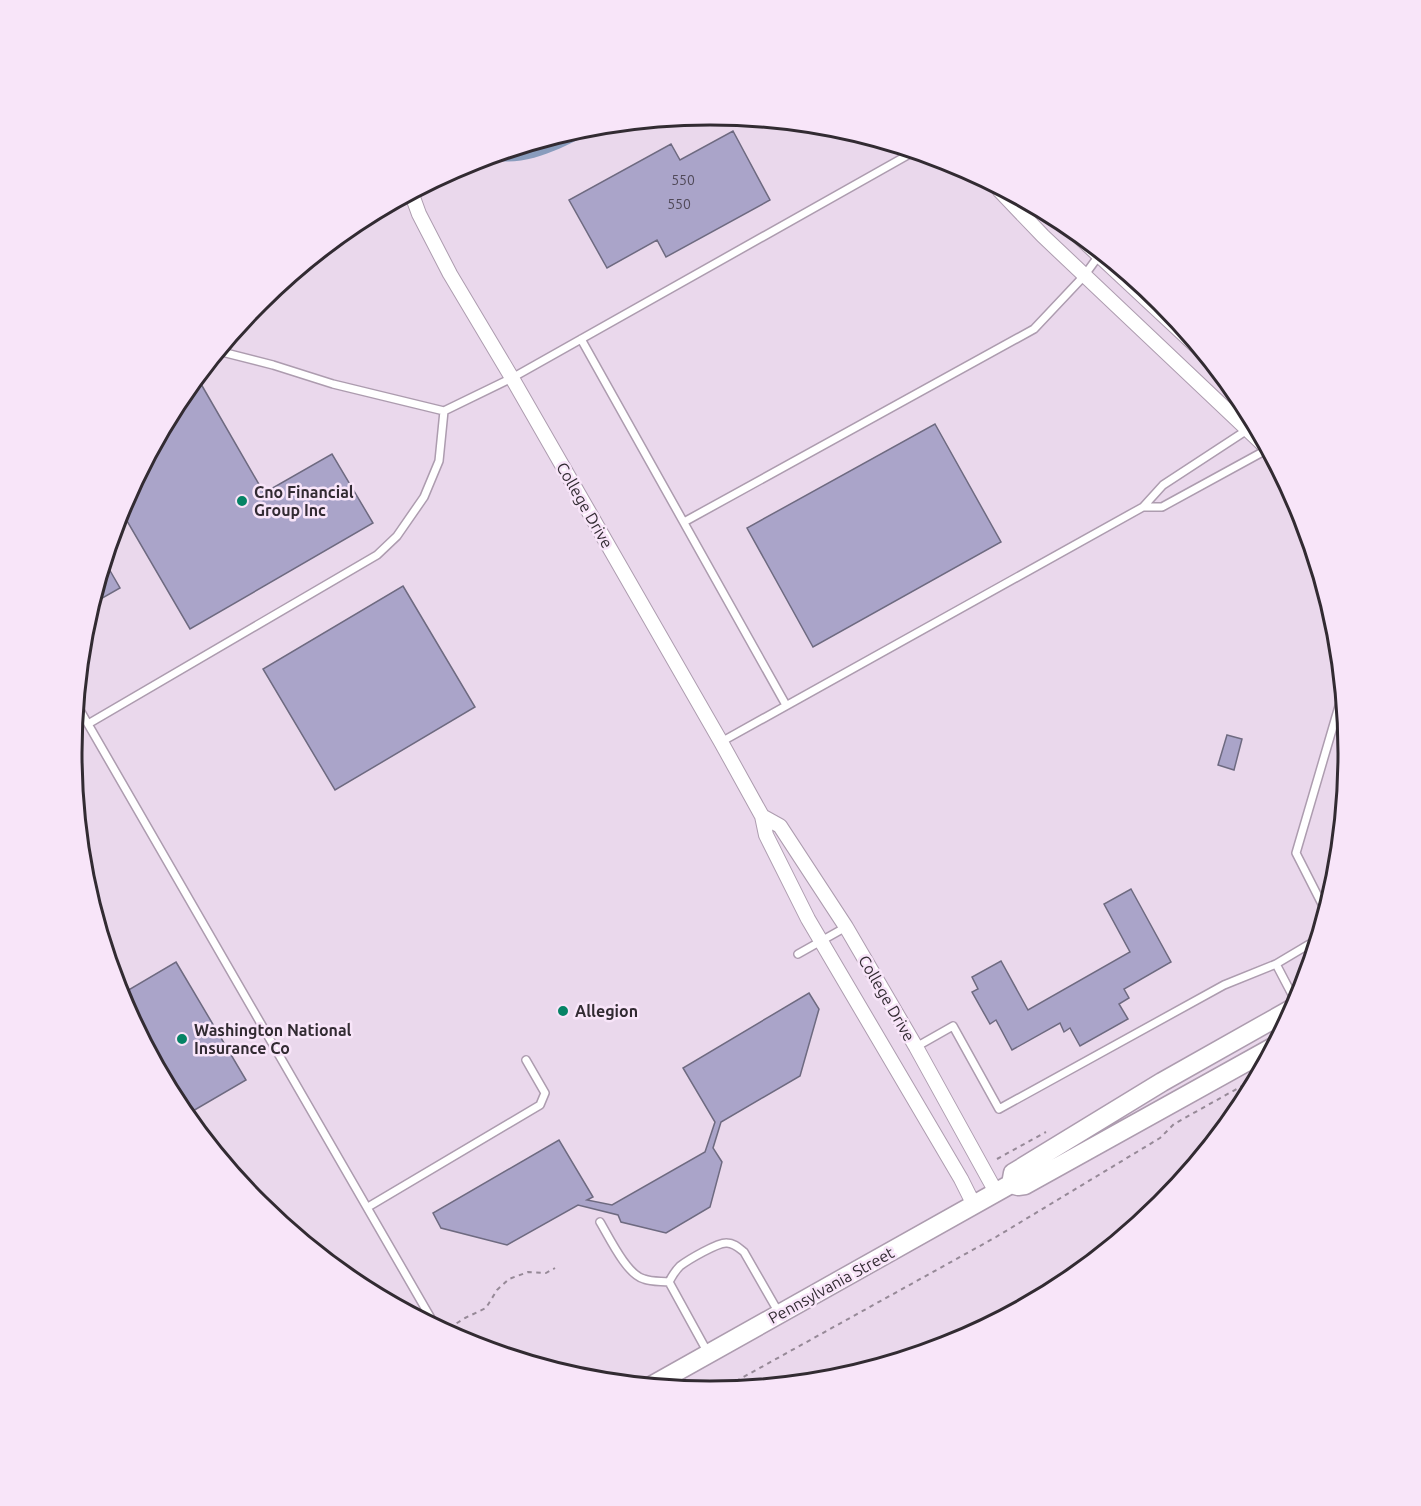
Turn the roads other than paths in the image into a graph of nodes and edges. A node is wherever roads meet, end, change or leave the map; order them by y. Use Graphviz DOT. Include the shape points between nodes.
graph roads {
  1 [pos="906,156"];
  2 [pos="414,200"];
  3 [pos="1009,201"];
  4 [pos="1097,258"];
  5 [pos="1084,276"];
  6 [pos="582,339"];
  7 [pos="226,353"];
  8 [pos="512,378"];
  9 [pos="444,411"];
  10 [pos="1241,417"];
  11 [pos="1248,428"];
  12 [pos="1262,453"];
  13 [pos="1143,507"];
  14 [pos="684,522"];
  15 [pos="786,705"];
  16 [pos="1337,713"];
  17 [pos="84,717"];
  18 [pos="88,724"];
  19 [pos="721,741"];
  20 [pos="762,816"];
  21 [pos="1320,901"];
  22 [pos="846,927"];
  23 [pos="821,940"];
  24 [pos="1308,945"];
  25 [pos="798,954"];
  26 [pos="1276,963"];
  27 [pos="1290,994"];
  28 [pos="1282,1014"];
  29 [pos="916,1047"];
  30 [pos="1261,1054"];
  31 [pos="526,1060"];
  32 [pos="1004,1188"];
  33 [pos="974,1205"];
  34 [pos="368,1207"];
  35 [pos="600,1222"];
  36 [pos="669,1282"];
  37 [pos="428,1314"];
  38 [pos="780,1314"];
  39 [pos="708,1353"];
  40 [pos="662,1379"];
  1 -- 6 [label="lane"];
  2 -- 8 [label="street, College Drive" via="450,273"];
  3 -- 5 [label="street"];
  4 -- 5 [label="lane"];
  5 -- 10 [label="street"];
  5 -- 14 [label="lane" via="1034,329"];
  6 -- 8 [label="lane"];
  6 -- 14 [label="lane"];
  7 -- 9 [label="lane"];
  8 -- 9 [label="lane"];
  8 -- 19 [label="street, College Drive"];
  9 -- 18 [label="lane" via="439,461 424,497 397,536 377,555"];
  11 -- 13 [label="lane" via="1163,485"];
  12 -- 13 [label="lane" via="1162,507"];
  13 -- 15 [label="lane"];
  14 -- 15 [label="lane"];
  15 -- 19 [label="lane"];
  16 -- 21 [label="lane" via="1296,853"];
  17 -- 18 [label="lane"];
  18 -- 34 [label="lane"];
  19 -- 20 [label="street, College Drive"];
  20 -- 22 [label="street, College Drive" via="780,826"];
  20 -- 23 [label="street, College Drive" via="766,835"];
  22 -- 23 [label="lane"];
  22 -- 29 [label="street, College Drive"];
  23 -- 25 [label="lane"];
  23 -- 33 [label="street, College Drive"];
  24 -- 26 [label="lane"];
  26 -- 27 [label="lane"];
  26 -- 29 [label="lane" via="1224,985 999,1109 953,1026"];
  28 -- 32 [label="main road, Pennsylvania Street" via="1013,1173"];
  29 -- 32 [label="street, College Drive"];
  30 -- 32 [label="main road, Pennsylvania Street" via="1025,1185"];
  31 -- 34 [label="lane" via="545,1093 540,1105"];
  32 -- 33 [label="main road, Pennsylvania Street"];
  33 -- 38 [label="main road, Pennsylvania Street"];
  34 -- 37 [label="lane"];
  35 -- 36 [label="lane" via="634,1274"];
  36 -- 38 [label="lane" via="681,1265 721,1243 729,1243 744,1252"];
  36 -- 39 [label="lane"];
  38 -- 39 [label="main road, Pennsylvania Street"];
  39 -- 40 [label="main road, Pennsylvania Street"];
}
